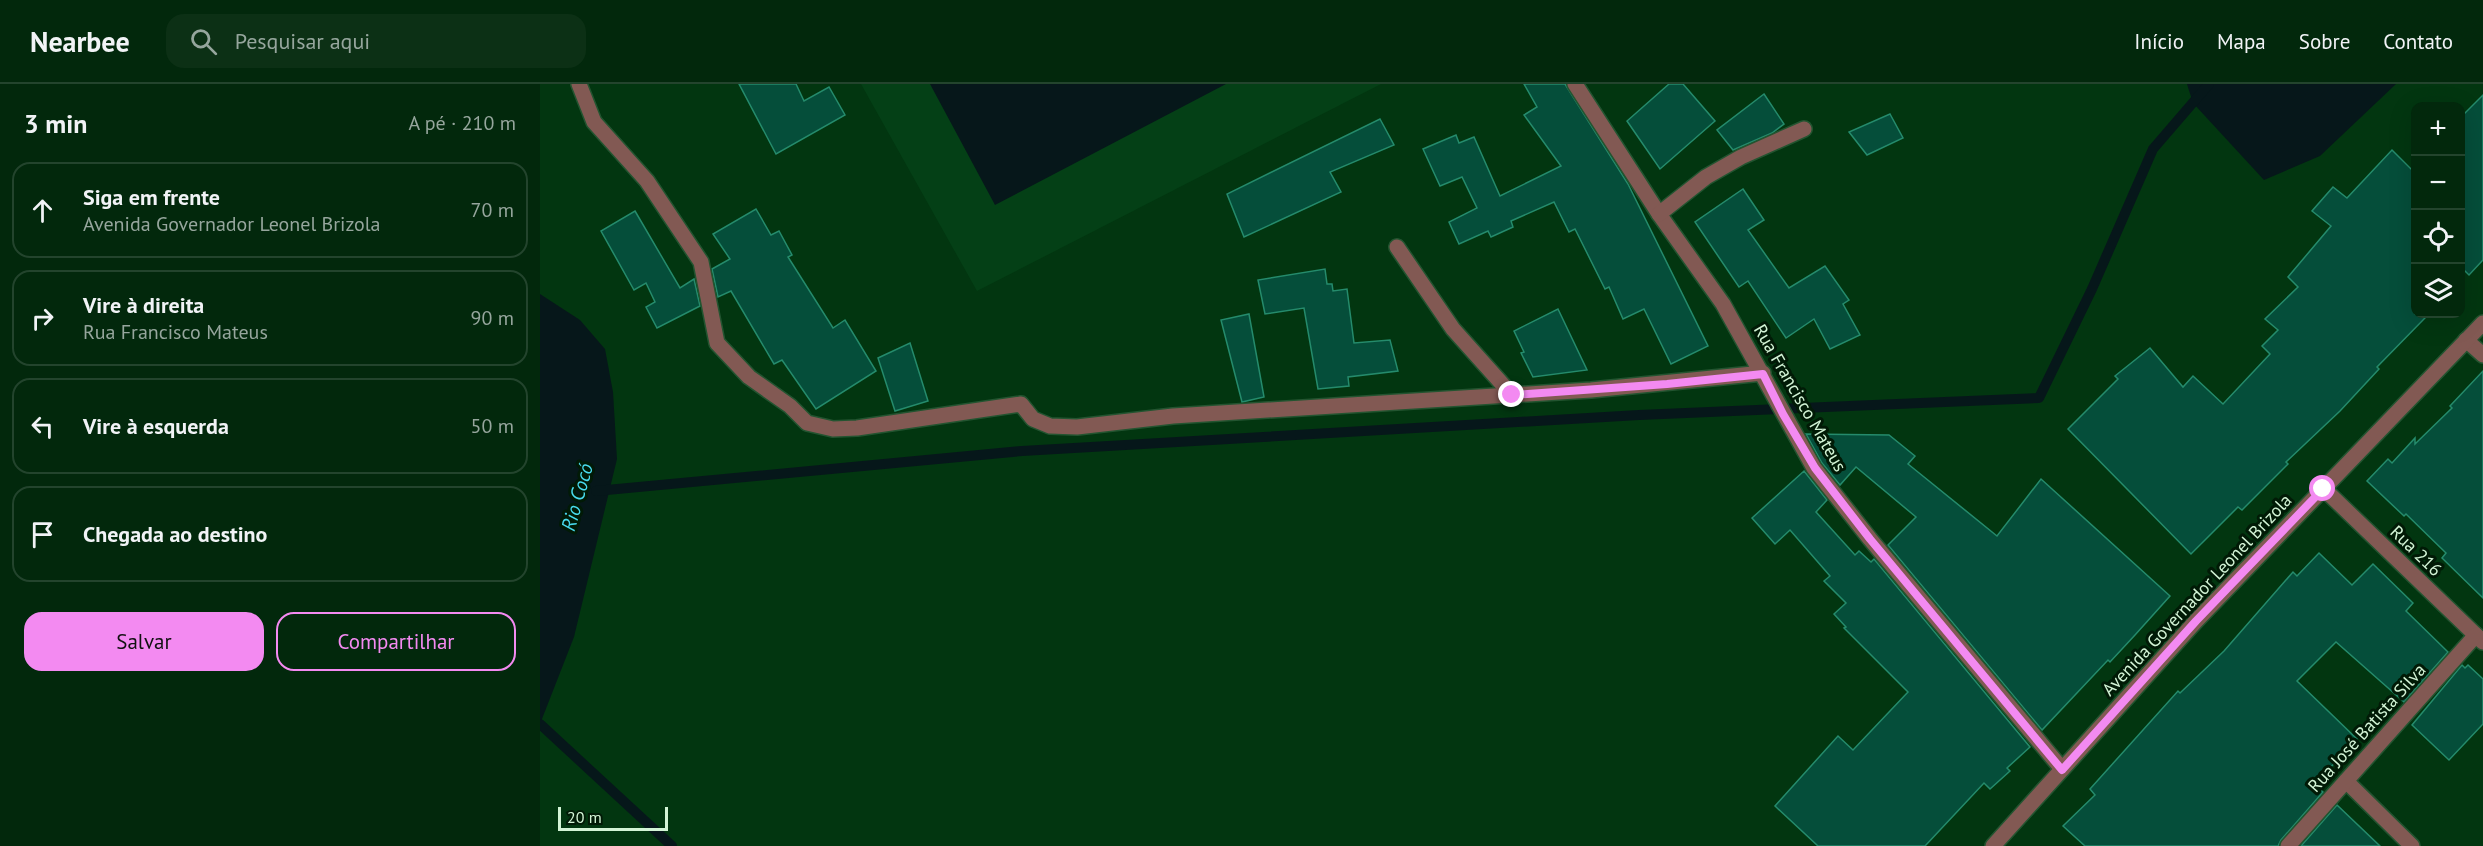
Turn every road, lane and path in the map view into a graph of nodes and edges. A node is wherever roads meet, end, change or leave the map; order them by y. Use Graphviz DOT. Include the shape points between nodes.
graph roads {
  1 [pos="579,84"];
  2 [pos="1575,84"];
  3 [pos="1804,129"];
  4 [pos="1659,214"];
  5 [pos="1397,248"];
  6 [pos="2483,323"];
  7 [pos="2466,339"];
  8 [pos="2483,355"];
  9 [pos="1763,374"];
  10 [pos="1512,395"];
  11 [pos="2323,489"];
  12 [pos="2479,638"];
  13 [pos="2062,770"];
  14 [pos="2346,781"];
  15 [pos="1993,846"];
  16 [pos="2288,846"];
  17 [pos="2412,846"];
  1 -- 10 [label="street" via="594,122 647,181 701,262 717,343 749,377 807,423 833,429 857,428 1021,404 1034,419 1050,426 1077,427 1173,416"];
  2 -- 4 [label="street, Rua Francisco Mateus"];
  3 -- 4 [label="street" via="1706,177"];
  4 -- 9 [label="street, Rua Francisco Mateus" via="1723,304"];
  5 -- 10 [label="street" via="1453,329"];
  6 -- 7 [label="street, Avenida Governador Leonel Brizola"];
  7 -- 8 [label="street"];
  7 -- 11 [label="street, Avenida Governador Leonel Brizola"];
  9 -- 10 [label="street"];
  9 -- 13 [label="street, Rua Francisco Mateus" via="1815,468"];
  11 -- 12 [label="street, Rua 216"];
  11 -- 13 [label="street, Avenida Governador Leonel Brizola" via="2196,621"];
  12 -- 14 [label="street, Rua José Batista Silva"];
  13 -- 15 [label="street, Avenida Governador Leonel Brizola"];
  14 -- 16 [label="street, Rua José Batista Silva"];
  14 -- 17 [label="street"];
}
